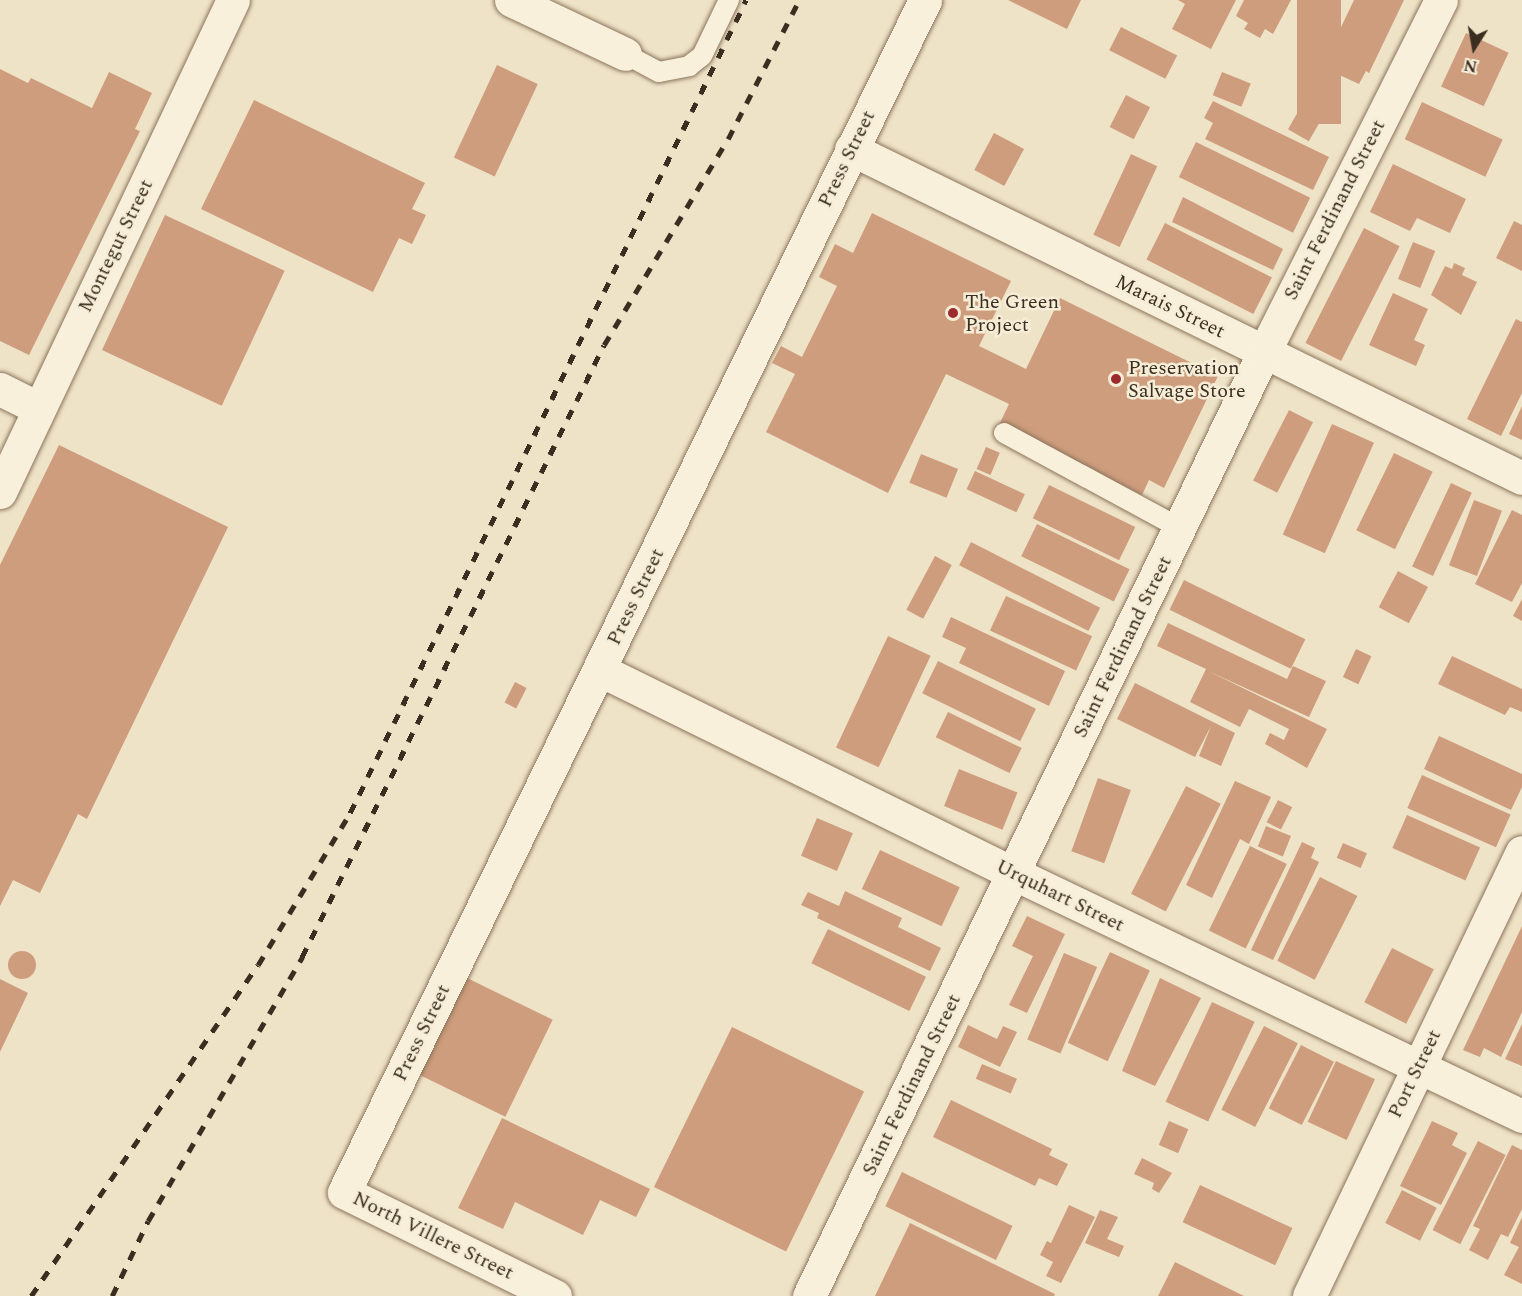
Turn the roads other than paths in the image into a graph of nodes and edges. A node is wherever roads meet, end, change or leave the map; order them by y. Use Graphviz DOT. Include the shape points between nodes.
graph roads {
  1 [pos="233,0"];
  2 [pos="511,0"];
  3 [pos="729,0"];
  4 [pos="925,0"];
  5 [pos="1441,0"];
  6 [pos="625,54"];
  7 [pos="851,149"];
  8 [pos="1263,354"];
  9 [pos="0,389"];
  10 [pos="38,408"];
  11 [pos="1004,433"];
  12 [pos="1522,478"];
  13 [pos="0,492"];
  14 [pos="1180,528"];
  15 [pos="600,670"];
  16 [pos="1522,852"];
  17 [pos="1015,874"];
  18 [pos="1418,1066"];
  19 [pos="1522,1116"];
  20 [pos="345,1192"];
  21 [pos="555,1296"];
  22 [pos="809,1296"];
  23 [pos="1309,1296"];
  1 -- 10 [label="street, Montegut Street"];
  2 -- 6 [label="street"];
  3 -- 6 [label="lane" via="702,56 689,66 659,72"];
  4 -- 7 [label="street, Press Street"];
  5 -- 8 [label="street, Saint Ferdinand Street"];
  7 -- 8 [label="street, Marais Street"];
  7 -- 15 [label="street, Press Street"];
  8 -- 12 [label="street, Marais Street"];
  8 -- 14 [label="street, Saint Ferdinand Street"];
  9 -- 10 [label="street"];
  10 -- 13 [label="street, Montegut Street"];
  11 -- 14 [label="lane"];
  14 -- 17 [label="street, Saint Ferdinand Street"];
  15 -- 17 [label="street, Urquhart Street"];
  15 -- 20 [label="street, Press Street"];
  16 -- 18 [label="street, Port Street"];
  17 -- 18 [label="street, Urquhart Street"];
  17 -- 22 [label="street, Saint Ferdinand Street"];
  18 -- 19 [label="street, Urquhart Street"];
  18 -- 23 [label="street, Port Street"];
  20 -- 21 [label="street, North Villere Street"];
}
